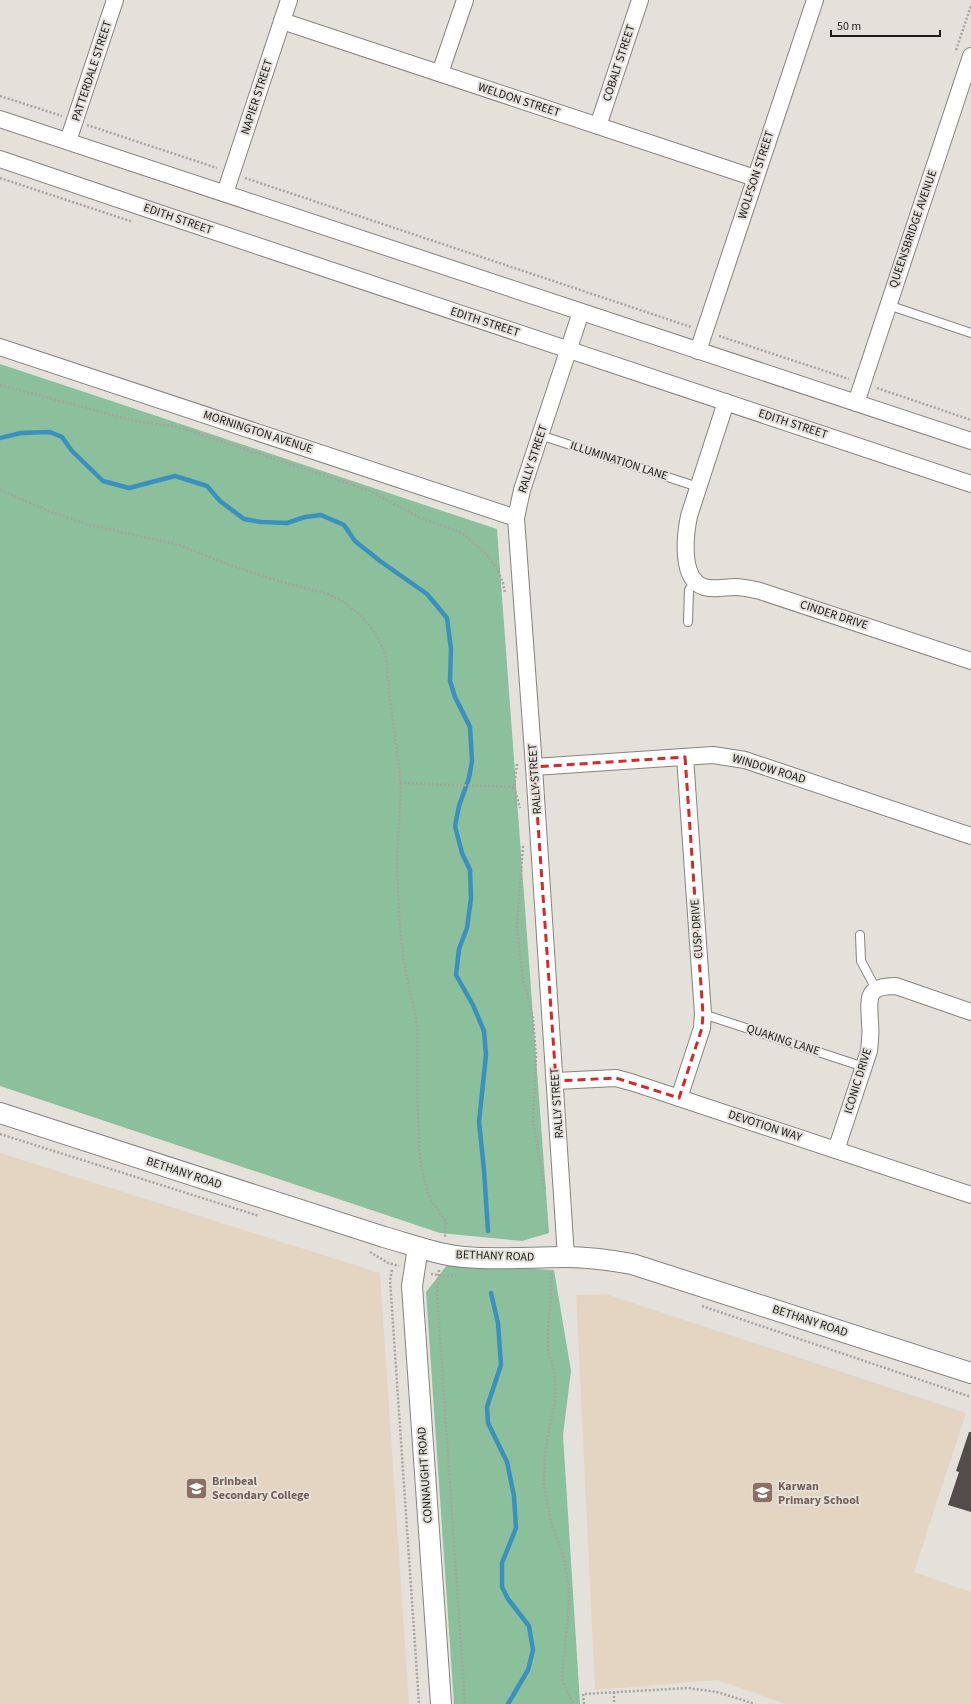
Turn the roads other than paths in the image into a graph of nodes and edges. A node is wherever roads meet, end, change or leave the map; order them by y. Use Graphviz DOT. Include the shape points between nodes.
graph roads {
  1 [pos="115,0"];
  2 [pos="289,0"];
  3 [pos="465,0"];
  4 [pos="640,0"];
  5 [pos="815,0"];
  6 [pos="282,21"];
  7 [pos="971,56"];
  8 [pos="440,73"];
  9 [pos="0,119"];
  10 [pos="598,126"];
  11 [pos="68,141"];
  12 [pos="0,159"];
  13 [pos="755,178"];
  14 [pos="225,194"];
  15 [pos="888,305"];
  16 [pos="581,312"];
  17 [pos="971,333"];
  18 [pos="0,347"];
  19 [pos="568,350"];
  20 [pos="698,350"];
  21 [pos="726,402"];
  22 [pos="856,402"];
  23 [pos="540,435"];
  24 [pos="971,441"];
  25 [pos="971,484"];
  26 [pos="698,487"];
  27 [pos="516,518"];
  28 [pos="694,582"];
  29 [pos="688,622"];
  30 [pos="971,661"];
  31 [pos="685,757"];
  32 [pos="534,767"];
  33 [pos="971,836"];
  34 [pos="860,935"];
  35 [pos="876,989"];
  36 [pos="971,1012"];
  37 [pos="703,1014"];
  38 [pos="864,1067"];
  39 [pos="556,1081"];
  40 [pos="679,1098"];
  41 [pos="0,1113"];
  42 [pos="836,1150"];
  43 [pos="971,1195"];
  44 [pos="418,1247"];
  45 [pos="558,1257"];
  46 [pos="971,1373"];
  47 [pos="441,1704"];
  1 -- 11 [label="street, PATTERDALE STREET"];
  2 -- 6 [label="street, NAPIER STREET"];
  3 -- 8 [label="street"];
  4 -- 10 [label="street, COBALT STREET"];
  5 -- 13 [label="street, WOLFSON STREET"];
  6 -- 8 [label="street, WELDON STREET"];
  6 -- 14 [label="street, NAPIER STREET"];
  7 -- 15 [label="street, QUEENSBRIDGE AVENUE"];
  8 -- 10 [label="street, WELDON STREET"];
  9 -- 11 [label="street"];
  10 -- 13 [label="street, WELDON STREET"];
  11 -- 14 [label="street"];
  12 -- 19 [label="street, EDITH STREET"];
  13 -- 20 [label="street, WOLFSON STREET"];
  14 -- 16 [label="street"];
  15 -- 17 [label="lane"];
  15 -- 22 [label="street, QUEENSBRIDGE AVENUE"];
  16 -- 19 [label="street, RALLY STREET"];
  16 -- 20 [label="street"];
  18 -- 27 [label="street, MORNINGTON AVENUE"];
  19 -- 21 [label="street, EDITH STREET"];
  19 -- 23 [label="street, RALLY STREET"];
  20 -- 22 [label="street"];
  21 -- 25 [label="street, EDITH STREET"];
  21 -- 26 [label="street"];
  22 -- 24 [label="street"];
  23 -- 26 [label="lane, ILLUMINATION LANE"];
  23 -- 27 [label="street, RALLY STREET" via="522,490"];
  26 -- 28 [label="street" via="685,532 689,574"];
  27 -- 32 [label="street, RALLY STREET"];
  28 -- 29 [label="lane" via="689,590"];
  28 -- 30 [label="street, CINDER DRIVE" via="703,587 743,587 760,591"];
  31 -- 32 [label="street, WINDOW ROAD"];
  31 -- 33 [label="street, WINDOW ROAD" via="712,755 745,760"];
  31 -- 37 [label="street, CUSP DRIVE"];
  32 -- 39 [label="street, RALLY STREET"];
  34 -- 35 [label="lane" via="861,961"];
  35 -- 36 [label="street" via="896,986"];
  35 -- 38 [label="street, ICONIC DRIVE" via="869,997 871,1039"];
  37 -- 38 [label="lane, QUAKING LANE"];
  37 -- 40 [label="street, CUSP DRIVE" via="702,1028"];
  38 -- 42 [label="street, ICONIC DRIVE"];
  39 -- 40 [label="street, DEVOTION WAY" via="616,1078"];
  39 -- 45 [label="street, RALLY STREET"];
  40 -- 42 [label="street, DEVOTION WAY"];
  41 -- 44 [label="street, BETHANY ROAD"];
  42 -- 43 [label="street, DEVOTION WAY"];
  44 -- 45 [label="street, BETHANY ROAD" via="462,1257"];
  44 -- 47 [label="street, CONNAUGHT ROAD" via="412,1286"];
  45 -- 46 [label="street, BETHANY ROAD" via="604,1259 661,1272"];
}
